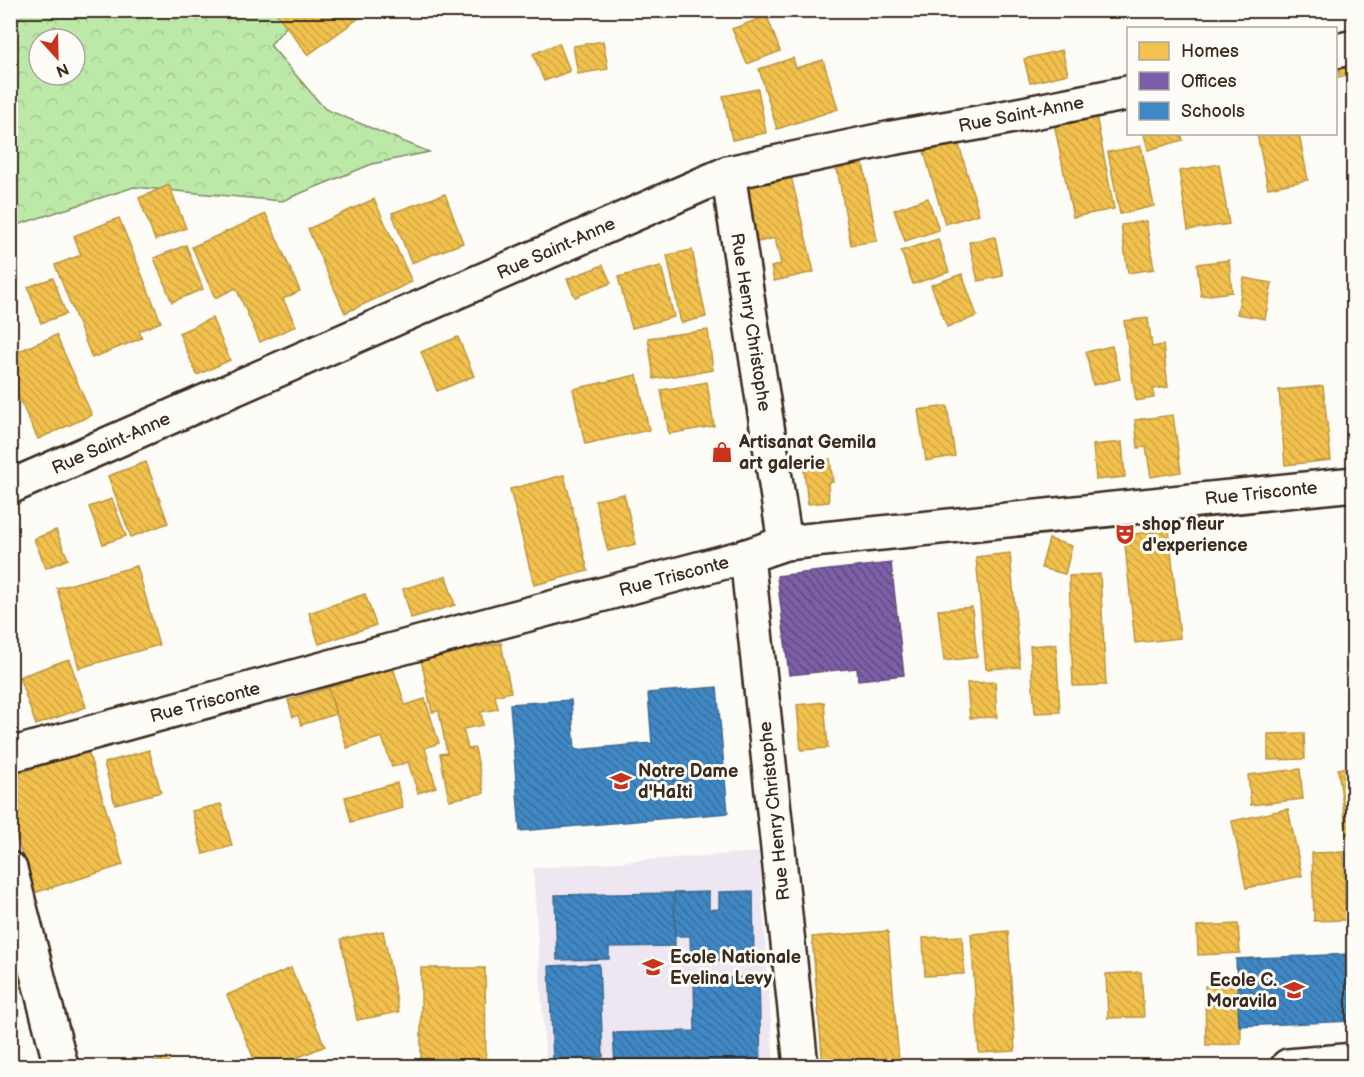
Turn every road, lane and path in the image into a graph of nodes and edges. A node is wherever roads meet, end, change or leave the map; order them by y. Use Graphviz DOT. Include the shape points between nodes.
graph roads {
  1 [pos="1353,47"];
  2 [pos="1337,51"];
  3 [pos="1127,93"];
  4 [pos="728,173"];
  5 [pos="1353,484"];
  6 [pos="10,487"];
  7 [pos="785,543"];
  8 [pos="747,556"];
  9 [pos="10,755"];
  10 [pos="10,869"];
  11 [pos="16,915"];
  12 [pos="1353,1060"];
  13 [pos="61,1066"];
  14 [pos="801,1066"];
  15 [pos="1288,1066"];
  1 -- 2 [label="street"];
  3 -- 4 [label="street, Rue Saint-Anne"];
  4 -- 6 [label="street, Rue Saint-Anne"];
  4 -- 7 [label="street, Rue Henry Christophe"];
  5 -- 7 [label="street, Rue Trisconte"];
  7 -- 8 [label="street, Rue Trisconte"];
  8 -- 9 [label="street, Rue Trisconte"];
  8 -- 14 [label="street, Rue Henry Christophe"];
  10 -- 11 [label="street"];
  11 -- 13 [label="street"];
  12 -- 15 [label="street"];
}
